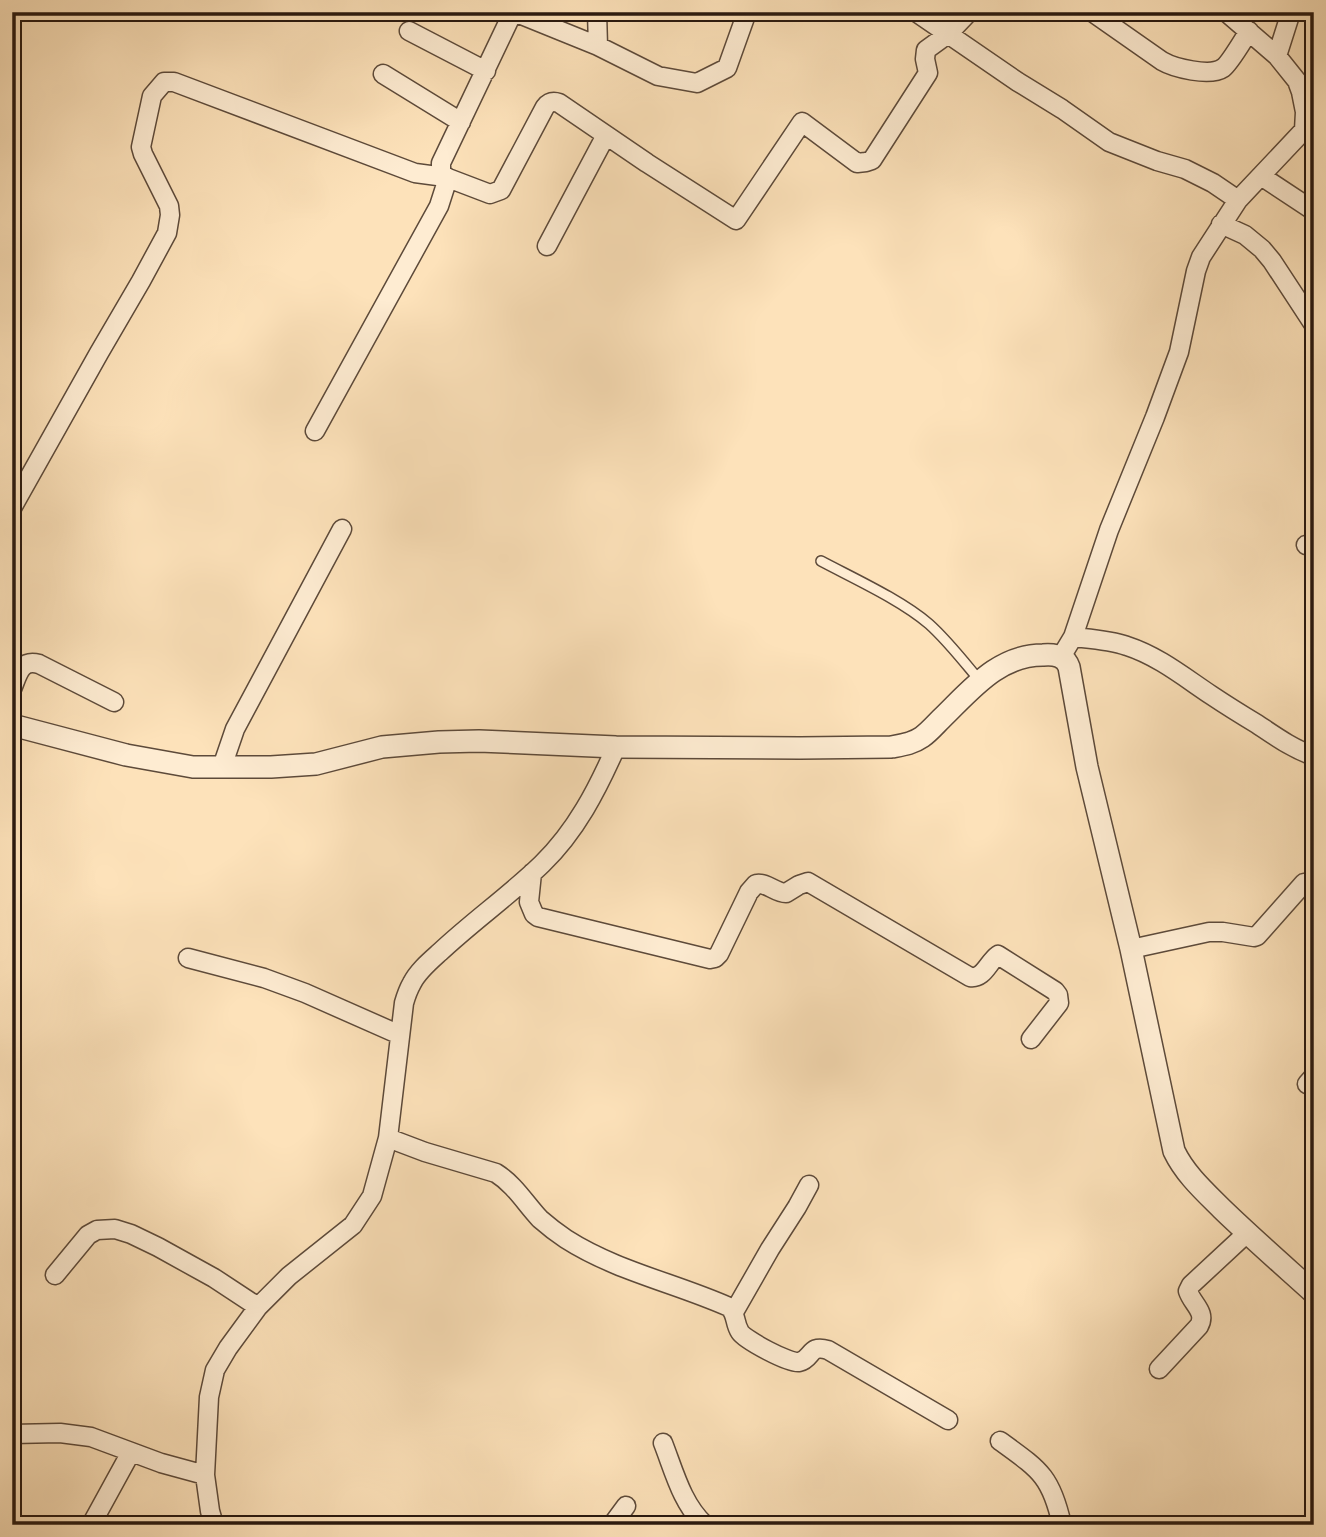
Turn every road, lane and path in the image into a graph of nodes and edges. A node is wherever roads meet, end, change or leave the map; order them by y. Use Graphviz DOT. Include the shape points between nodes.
graph roads {
  1 [pos="513,12"];
  2 [pos="597,12"];
  3 [pos="747,12"];
  4 [pos="916,12"];
  5 [pos="969,12"];
  6 [pos="1092,12"];
  7 [pos="1226,12"];
  8 [pos="1290,12"];
  9 [pos="408,31"];
  10 [pos="1250,31"];
  11 [pos="948,34"];
  12 [pos="598,46"];
  13 [pos="1277,56"];
  14 [pos="486,71"];
  15 [pos="383,74"];
  16 [pos="461,122"];
  17 [pos="1309,133"];
  18 [pos="606,135"];
  19 [pos="1261,176"];
  20 [pos="446,177"];
  21 [pos="1238,200"];
  22 [pos="1314,211"];
  23 [pos="1221,224"];
  24 [pos="547,246"];
  25 [pos="1314,325"];
  26 [pos="315,431"];
  27 [pos="12,508"];
  28 [pos="342,529"];
  29 [pos="821,561"];
  30 [pos="1073,636"];
  31 [pos="1061,657"];
  32 [pos="980,681"];
  33 [pos="12,689"];
  34 [pos="114,702"];
  35 [pos="12,725"];
  36 [pos="615,747"];
  37 [pos="1314,756"];
  38 [pos="222,767"];
  39 [pos="532,873"];
  40 [pos="1304,883"];
  41 [pos="1130,950"];
  42 [pos="188,958"];
  43 [pos="400,1035"];
  44 [pos="1031,1039"];
  45 [pos="388,1138"];
  46 [pos="809,1185"];
  47 [pos="1247,1233"];
  48 [pos="55,1275"];
  49 [pos="1314,1293"];
  50 [pos="258,1307"];
  51 [pos="734,1312"];
  52 [pos="1159,1368"];
  53 [pos="948,1420"];
  54 [pos="12,1434"];
  55 [pos="1000,1441"];
  56 [pos="663,1443"];
  57 [pos="131,1452"];
  58 [pos="205,1475"];
  59 [pos="626,1506"];
  60 [pos="91,1525"];
  61 [pos="214,1525"];
  62 [pos="612,1525"];
  63 [pos="705,1525"];
  64 [pos="1062,1525"];
  1 -- 12 [label="street"];
  1 -- 14 [label="street"];
  2 -- 12 [label="street"];
  3 -- 12 [label="street" via="727,68 697,83 658,76"];
  4 -- 11 [label="street"];
  5 -- 11 [label="street"];
  6 -- 10 [label="street" via="1170,66 1184,69 1222,68"];
  7 -- 10 [label="street"];
  8 -- 13 [label="street"];
  9 -- 14 [label="street"];
  10 -- 13 [label="street"];
  11 -- 18 [label="street" via="926,50 928,73 872,160 857,163 802,122 736,220"];
  11 -- 21 [label="street" via="1109,142 1185,169"];
  13 -- 17 [label="street" via="1297,81"];
  14 -- 16 [label="street"];
  15 -- 16 [label="street"];
  16 -- 20 [label="street" via="441,163"];
  17 -- 19 [label="street"];
  18 -- 20 [label="street" via="551,102 501,190 485,193"];
  18 -- 24 [label="street"];
  19 -- 21 [label="street"];
  19 -- 22 [label="street"];
  20 -- 26 [label="street" via="439,206"];
  20 -- 27 [label="street" via="415,173 164,82 152,96 141,147 169,206 167,233"];
  21 -- 23 [label="street"];
  23 -- 25 [label="street" via="1262,249"];
  23 -- 30 [label="street" via="1201,257 1179,352"];
  28 -- 38 [label="street" via="235,729"];
  29 -- 32 [label="lane" via="914,612"];
  30 -- 31 [label="street"];
  30 -- 37 [label="street" via="1111,641 1146,654"];
  31 -- 32 [label="street" via="1035,655 1015,660"];
  31 -- 41 [label="street" via="1069,667"];
  32 -- 36 [label="street" via="925,736 906,745"];
  33 -- 34 [label="street" via="20,671 32,662"];
  35 -- 38 [label="street" via="126,755 193,767"];
  36 -- 38 [label="street" via="439,742 382,747 317,764"];
  36 -- 39 [label="street" via="577,822"];
  39 -- 43 [label="street" via="417,975 407,993"];
  39 -- 44 [label="street" via="529,902 538,917 710,959 719,954 756,884 786,893 808,881 974,978 998,956 1055,991 1059,1003"];
  40 -- 41 [label="street" via="1258,936 1209,932"];
  41 -- 47 [label="street" via="1178,1161"];
  42 -- 43 [label="street" via="275,982"];
  43 -- 45 [label="street"];
  45 -- 50 [label="street" via="372,1196 354,1225"];
  45 -- 51 [label="street" via="496,1173 540,1219 577,1246"];
  46 -- 51 [label="street"];
  47 -- 49 [label="street"];
  47 -- 52 [label="street" via="1191,1286 1188,1291 1202,1321"];
  48 -- 50 [label="street" via="88,1235 115,1229 214,1278"];
  50 -- 58 [label="street" via="211,1381"];
  51 -- 53 [label="street" via="744,1336 781,1356 797,1362 823,1348"];
  54 -- 57 [label="street" via="92,1437"];
  55 -- 64 [label="street" via="1048,1482"];
  56 -- 63 [label="street" via="683,1495"];
  57 -- 58 [label="street"];
  57 -- 60 [label="street"];
  58 -- 61 [label="street"];
  59 -- 62 [label="street"];
}
